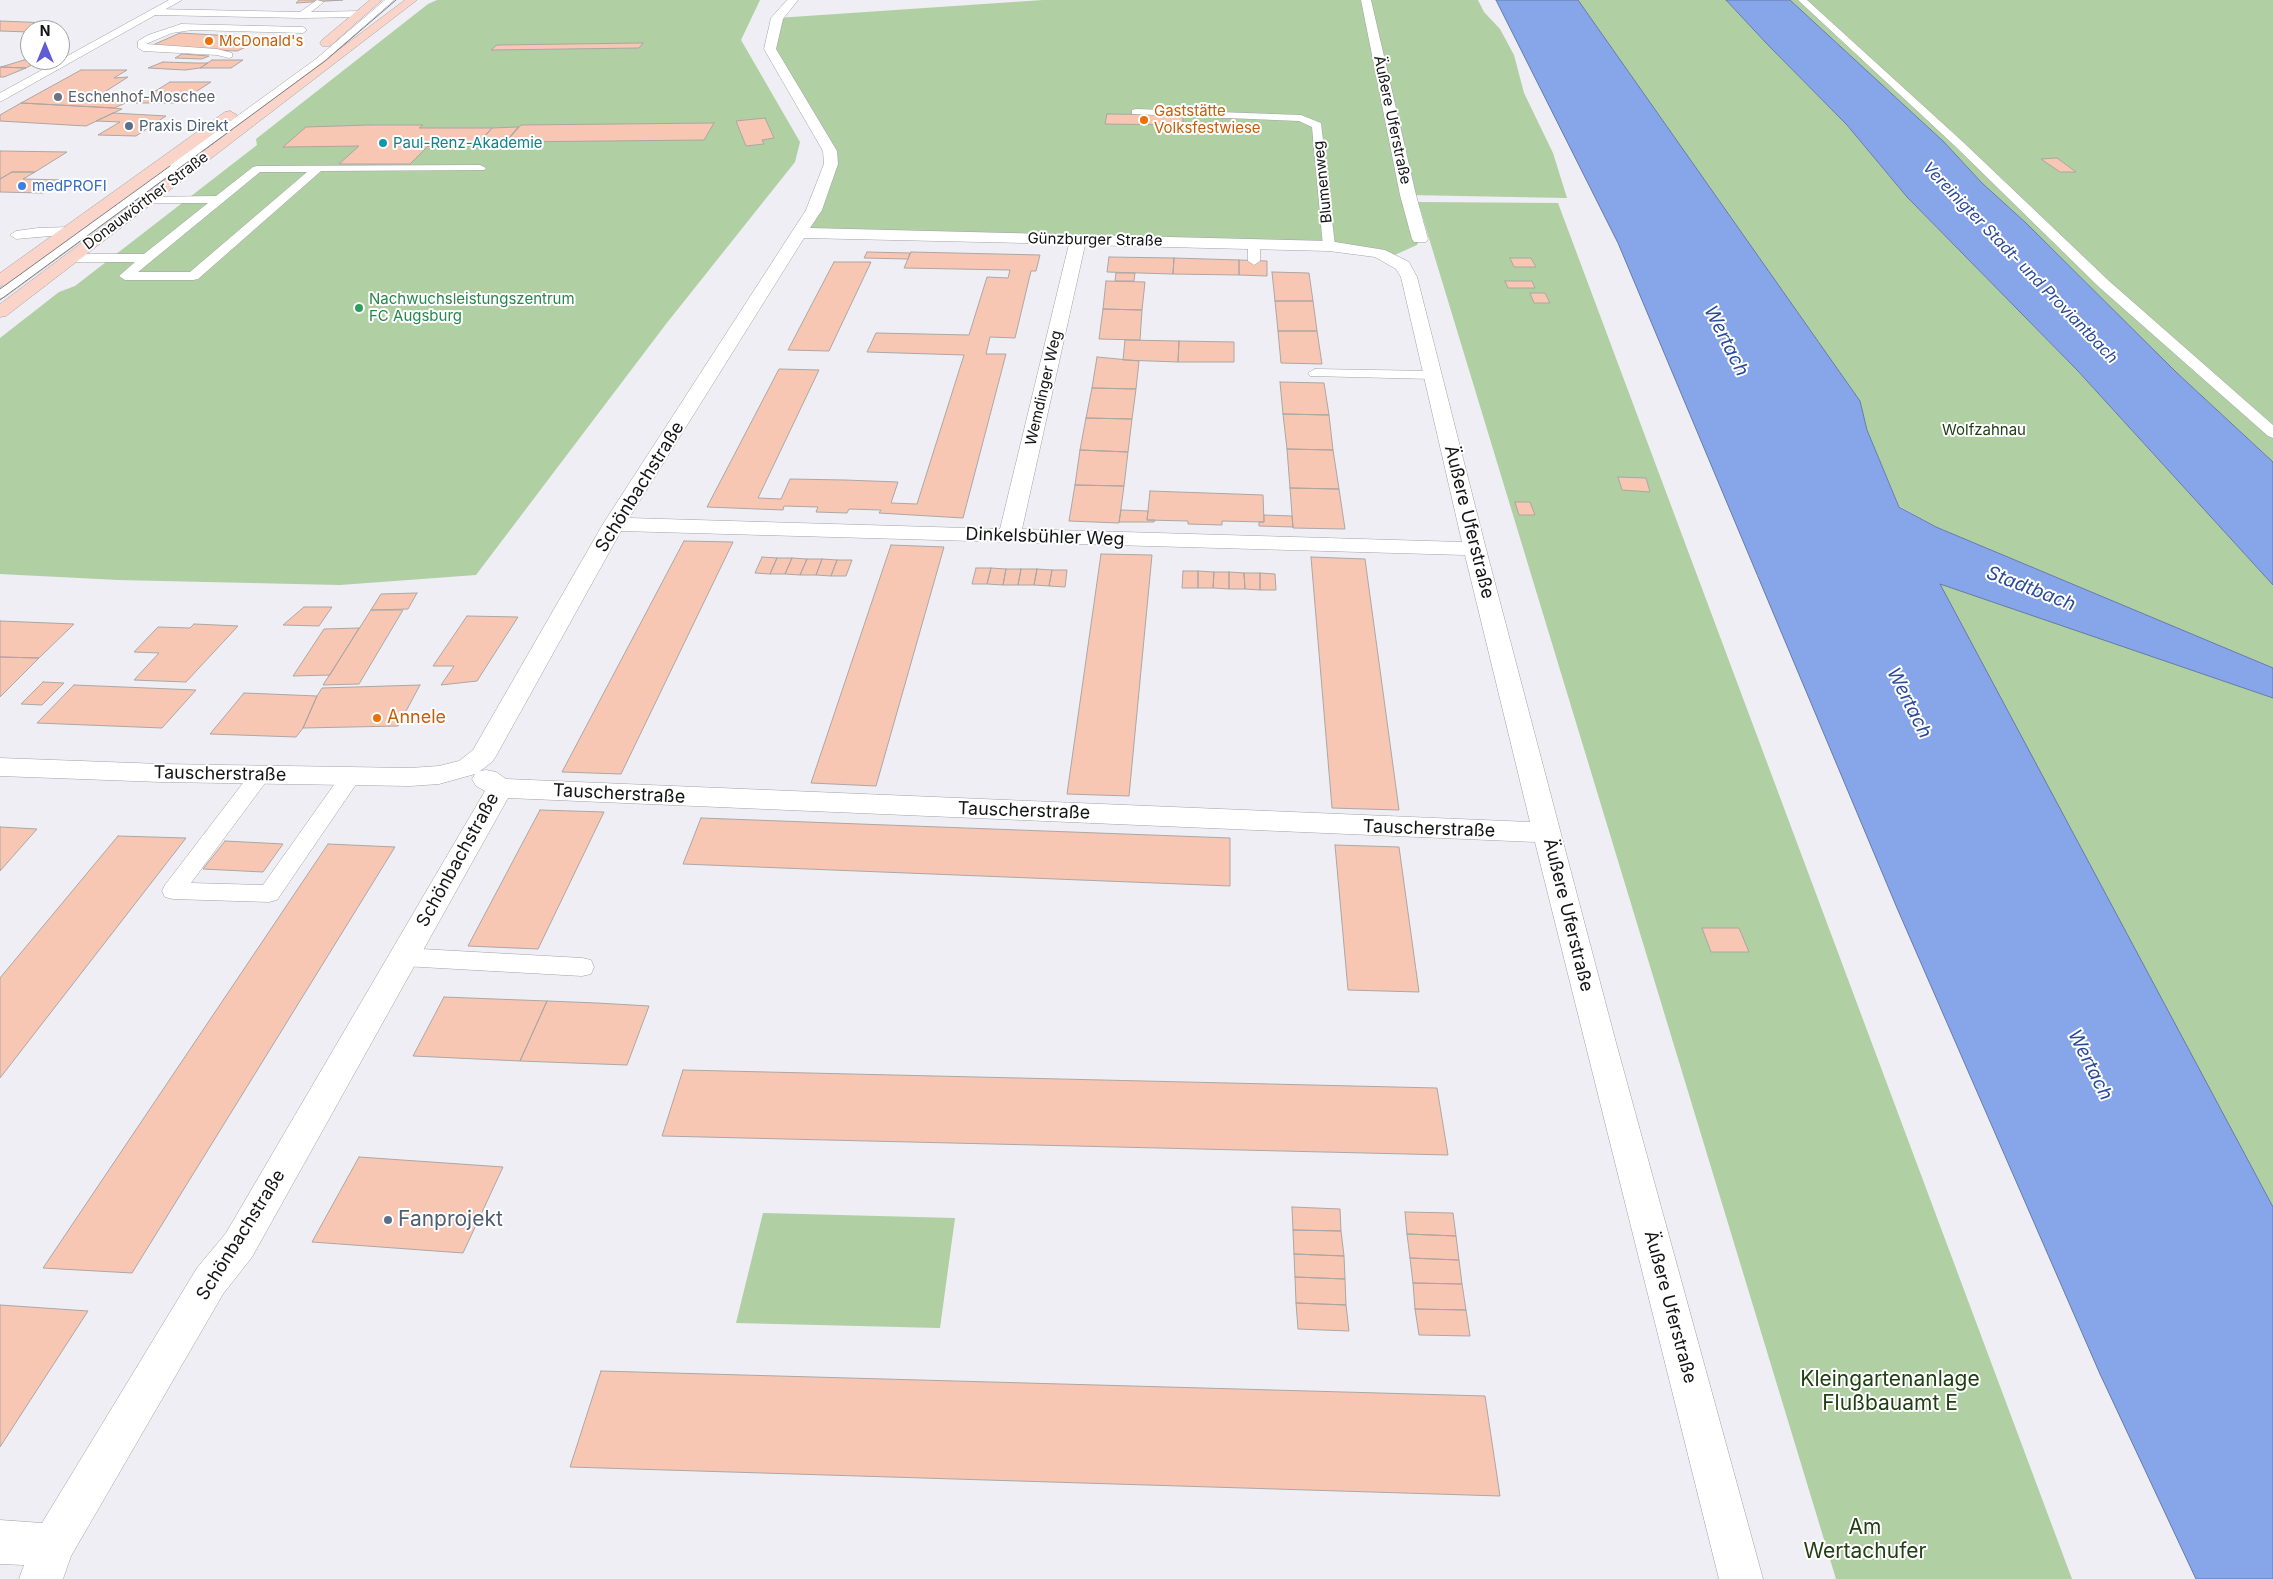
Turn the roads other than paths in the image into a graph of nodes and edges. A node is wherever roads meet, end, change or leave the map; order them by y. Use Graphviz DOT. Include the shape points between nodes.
graph roads {
  1 [pos="177,0"];
  2 [pos="377,0"];
  3 [pos="390,0"];
  4 [pos="412,0"];
  5 [pos="793,0"];
  6 [pos="1366,0"];
  7 [pos="1802,0"];
  8 [pos="320,2"];
  9 [pos="155,12"];
  10 [pos="253,14"];
  11 [pos="361,14"];
  12 [pos="302,15"];
  13 [pos="167,26"];
  14 [pos="193,27"];
  15 [pos="249,30"];
  16 [pos="303,30"];
  17 [pos="229,55"];
  18 [pos="0,98"];
  19 [pos="1136,112"];
  20 [pos="318,168"];
  21 [pos="480,168"];
  22 [pos="149,199"];
  23 [pos="218,200"];
  24 [pos="69,231"];
  25 [pos="800,233"];
  26 [pos="16,235"];
  27 [pos="1420,239"];
  28 [pos="1078,240"];
  29 [pos="1329,246"];
  30 [pos="71,258"];
  31 [pos="147,258"];
  32 [pos="1388,258"];
  33 [pos="0,281"];
  34 [pos="0,294"];
  35 [pos="0,312"];
  36 [pos="1315,373"];
  37 [pos="1432,375"];
  38 [pos="2273,433"];
  39 [pos="614,524"];
  40 [pos="1009,536"];
  41 [pos="1475,549"];
  42 [pos="0,767"];
  43 [pos="468,767"];
  44 [pos="260,775"];
  45 [pos="350,777"];
  46 [pos="500,788"];
  47 [pos="1548,833"];
  48 [pos="403,958"];
  49 [pos="582,967"];
  50 [pos="0,1542"];
  51 [pos="47,1562"];
  52 [pos="1741,1579"];
  1 -- 9 [label="street"];
  2 -- 11 [label="main road, Donauwörther Straße"];
  3 -- 34 [label="lane" via="319,60"];
  4 -- 22 [label="main road, Donauwörther Straße"];
  5 -- 25 [label="street, Schönbachstraße" via="777,18 770,49 830,151 831,164 814,210"];
  6 -- 27 [label="street, Äußere Uferstraße"];
  7 -- 38 [label="lane" via="1959,144 2104,284"];
  8 -- 12 [label="lane"];
  9 -- 10 [label="lane"];
  9 -- 18 [label="street"];
  10 -- 12 [label="lane"];
  10 -- 15 [label="lane"];
  11 -- 12 [label="lane"];
  11 -- 24 [label="main road, Donauwörther Straße" via="308,57"];
  13 -- 14 [label="lane"];
  14 -- 15 [label="lane"];
  14 -- 17 [label="lane" via="170,31 141,43 143,48"];
  15 -- 16 [label="lane"];
  19 -- 29 [label="lane, Blumenweg" via="1301,118 1317,125"];
  20 -- 21 [label="lane"];
  20 -- 23 [label="lane" via="257,169"];
  20 -- 31 [label="lane" via="193,276 125,276"];
  22 -- 23 [label="lane"];
  22 -- 30 [label="main road, Donauwörther Straße"];
  23 -- 31 [label="lane"];
  24 -- 26 [label="lane"];
  24 -- 33 [label="main road, Donauwörther Straße"];
  25 -- 28 [label="street, Günzburger Straße"];
  25 -- 39 [label="street, Schönbachstraße"];
  28 -- 29 [label="street, Günzburger Straße" via="1254,253"];
  28 -- 40 [label="street, Wemdinger Weg"];
  29 -- 32 [label="street, Günzburger Straße" via="1370,251"];
  30 -- 31 [label="lane"];
  30 -- 35 [label="main road, Donauwörther Straße"];
  32 -- 37 [label="street, Äußere Uferstraße" via="1403,266 1409,277"];
  36 -- 37 [label="lane"];
  37 -- 41 [label="street, Äußere Uferstraße"];
  39 -- 40 [label="street, Dinkelsbühler Weg"];
  39 -- 43 [label="street, Schönbachstraße" via="491,745"];
  40 -- 41 [label="street, Dinkelsbühler Weg"];
  41 -- 47 [label="street, Äußere Uferstraße"];
  42 -- 44 [label="street, Tauscherstraße"];
  43 -- 45 [label="street, Tauscherstraße" via="439,775"];
  43 -- 46 [label="street, Schönbachstraße"];
  44 -- 45 [label="street, Tauscherstraße"];
  44 -- 45 [label="lane" via="173,891 269,894"];
  46 -- 47 [label="street, Tauscherstraße"];
  46 -- 48 [label="street, Schönbachstraße"];
  47 -- 52 [label="street, Äußere Uferstraße"];
  48 -- 49 [label="lane"];
  48 -- 51 [label="street, Schönbachstraße" via="239,1245 210,1281"];
  50 -- 51 [label="street"];
}
